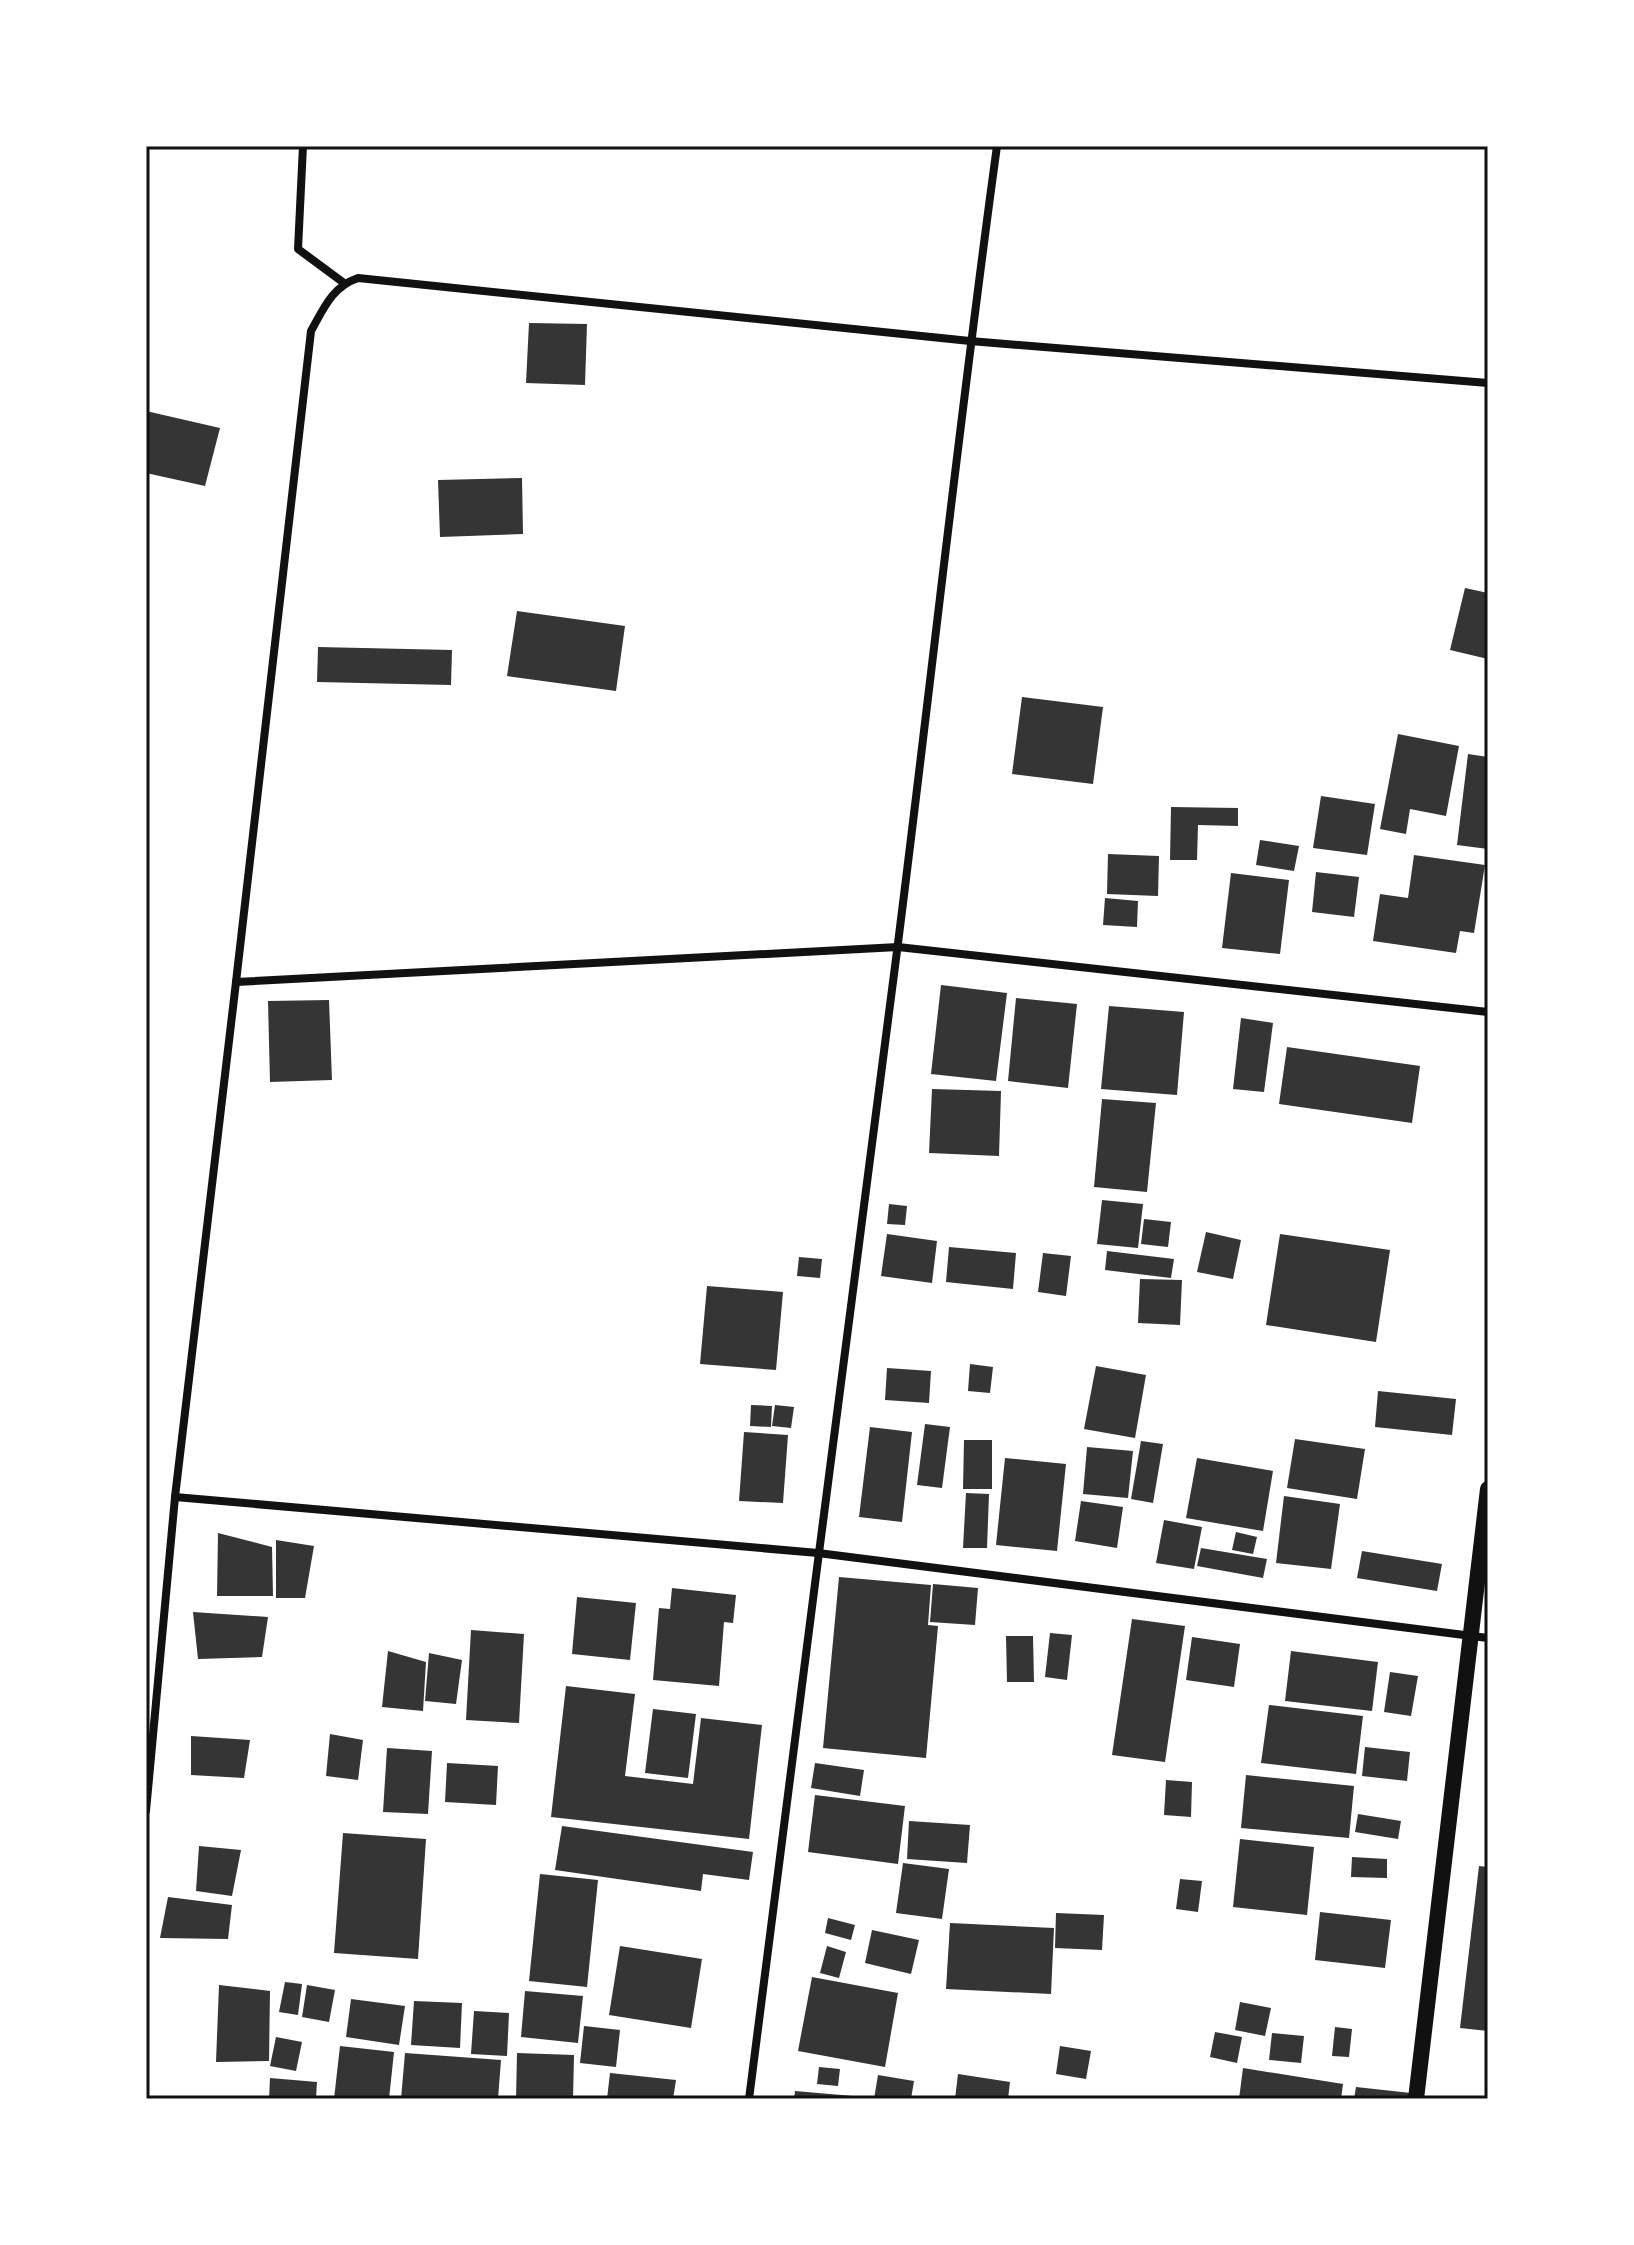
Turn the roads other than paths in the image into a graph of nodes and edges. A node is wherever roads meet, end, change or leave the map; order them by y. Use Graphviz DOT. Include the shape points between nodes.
graph roads {
  1 [pos="303,146"];
  2 [pos="997,146"];
  3 [pos="344,283"];
  4 [pos="970,341"];
  5 [pos="1488,383"];
  6 [pos="898,947"];
  7 [pos="236,982"];
  8 [pos="1488,1012"];
  9 [pos="1488,1489"];
  10 [pos="175,1497"];
  11 [pos="818,1553"];
  12 [pos="1470,1636"];
  13 [pos="1488,1638"];
  14 [pos="146,1811"];
  15 [pos="749,2099"];
  16 [pos="1416,2099"];
  1 -- 3 [label="street" via="298,249"];
  2 -- 4 [label="street"];
  3 -- 4 [label="street" via="358,278"];
  3 -- 7 [label="street" via="311,331"];
  4 -- 5 [label="street"];
  4 -- 6 [label="street"];
  6 -- 7 [label="street"];
  6 -- 8 [label="street"];
  6 -- 11 [label="street"];
  7 -- 10 [label="street"];
  9 -- 12 [label="main road"];
  10 -- 11 [label="street"];
  10 -- 14 [label="street"];
  11 -- 12 [label="street"];
  11 -- 15 [label="street"];
  12 -- 13 [label="street"];
  12 -- 16 [label="main road"];
}
